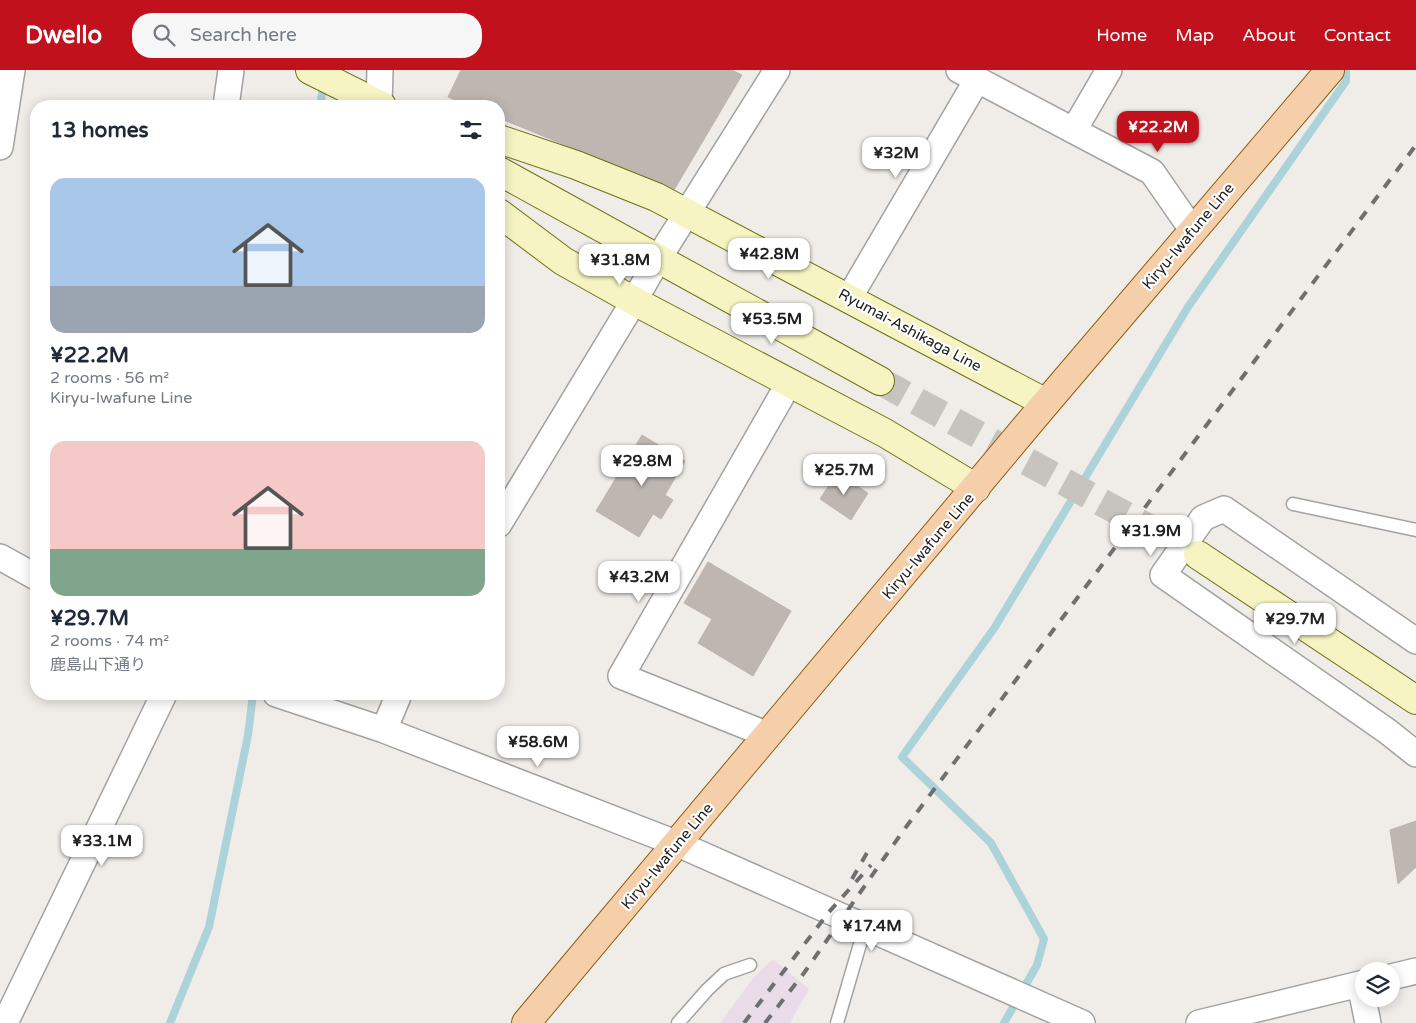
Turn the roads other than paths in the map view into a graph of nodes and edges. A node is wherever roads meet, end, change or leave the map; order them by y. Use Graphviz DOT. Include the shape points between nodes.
graph roads {
  1 [pos="12,70"];
  2 [pos="230,70"];
  3 [pos="310,70"];
  4 [pos="380,70"];
  5 [pos="777,70"];
  6 [pos="1109,70"];
  7 [pos="1327,72"];
  8 [pos="968,75"];
  9 [pos="227,100"];
  10 [pos="368,100"];
  11 [pos="380,100"];
  12 [pos="1074,130"];
  13 [pos="505,141"];
  14 [pos="0,147"];
  15 [pos="505,174"];
  16 [pos="688,213"];
  17 [pos="505,218"];
  18 [pos="1193,231"];
  19 [pos="658,259"];
  20 [pos="849,298"];
  21 [pos="634,301"];
  22 [pos="880,381"];
  23 [pos="789,383"];
  24 [pos="1046,403"];
  25 [pos="976,488"];
  26 [pos="1293,504"];
  27 [pos="505,514"];
  28 [pos="1416,530"];
  29 [pos="1198,555"];
  30 [pos="0,557"];
  31 [pos="30,574"];
  32 [pos="1416,640"];
  33 [pos="161,700"];
  34 [pos="294,700"];
  35 [pos="396,700"];
  36 [pos="1416,700"];
  37 [pos="384,730"];
  38 [pos="768,735"];
  39 [pos="1416,754"];
  40 [pos="678,844"];
  41 [pos="865,927"];
  42 [pos="750,965"];
  43 [pos="1416,971"];
  44 [pos="1400,974"];
  45 [pos="1355,985"];
  46 [pos="1366,1007"];
  47 [pos="5,1023"];
  48 [pos="526,1023"];
  49 [pos="678,1023"];
  50 [pos="837,1023"];
  51 [pos="1082,1023"];
  52 [pos="1199,1023"];
  53 [pos="1368,1023"];
  1 -- 14 [label="street"];
  2 -- 9 [label="street"];
  3 -- 10 [label="main road"];
  4 -- 11 [label="street"];
  5 -- 16 [label="street"];
  6 -- 12 [label="street"];
  7 -- 18 [label="main road, Kiryu-Iwafune Line"];
  8 -- 12 [label="street"];
  8 -- 20 [label="street"];
  12 -- 18 [label="street" via="1152,172"];
  13 -- 16 [label="main road, Ryumai-Ashikaga Line" via="576,165"];
  15 -- 19 [label="main road"];
  16 -- 19 [label="street"];
  16 -- 20 [label="main road, Ryumai-Ashikaga Line"];
  17 -- 21 [label="main road" via="563,261"];
  18 -- 24 [label="main road, Kiryu-Iwafune Line"];
  19 -- 21 [label="street"];
  19 -- 22 [label="main road"];
  20 -- 24 [label="main road, Ryumai-Ashikaga Line"];
  21 -- 23 [label="main road"];
  21 -- 27 [label="street"];
  23 -- 25 [label="main road" via="885,433"];
  23 -- 38 [label="street" via="620,676"];
  24 -- 25 [label="main road, Kiryu-Iwafune Line"];
  25 -- 38 [label="main road, Kiryu-Iwafune Line"];
  26 -- 28 [label="lane"];
  29 -- 36 [label="main road"];
  30 -- 31 [label="street"];
  32 -- 39 [label="street" via="1224,509 1203,518 1163,575"];
  33 -- 47 [label="street"];
  34 -- 37 [label="street"];
  35 -- 37 [label="street"];
  37 -- 40 [label="street"];
  38 -- 40 [label="main road, Kiryu-Iwafune Line"];
  40 -- 41 [label="street"];
  40 -- 48 [label="main road, Kiryu-Iwafune Line"];
  41 -- 50 [label="lane"];
  41 -- 51 [label="street"];
  42 -- 49 [label="lane" via="724,974"];
  43 -- 44 [label="street"];
  45 -- 52 [label="street"];
  46 -- 53 [label="street"];
}
